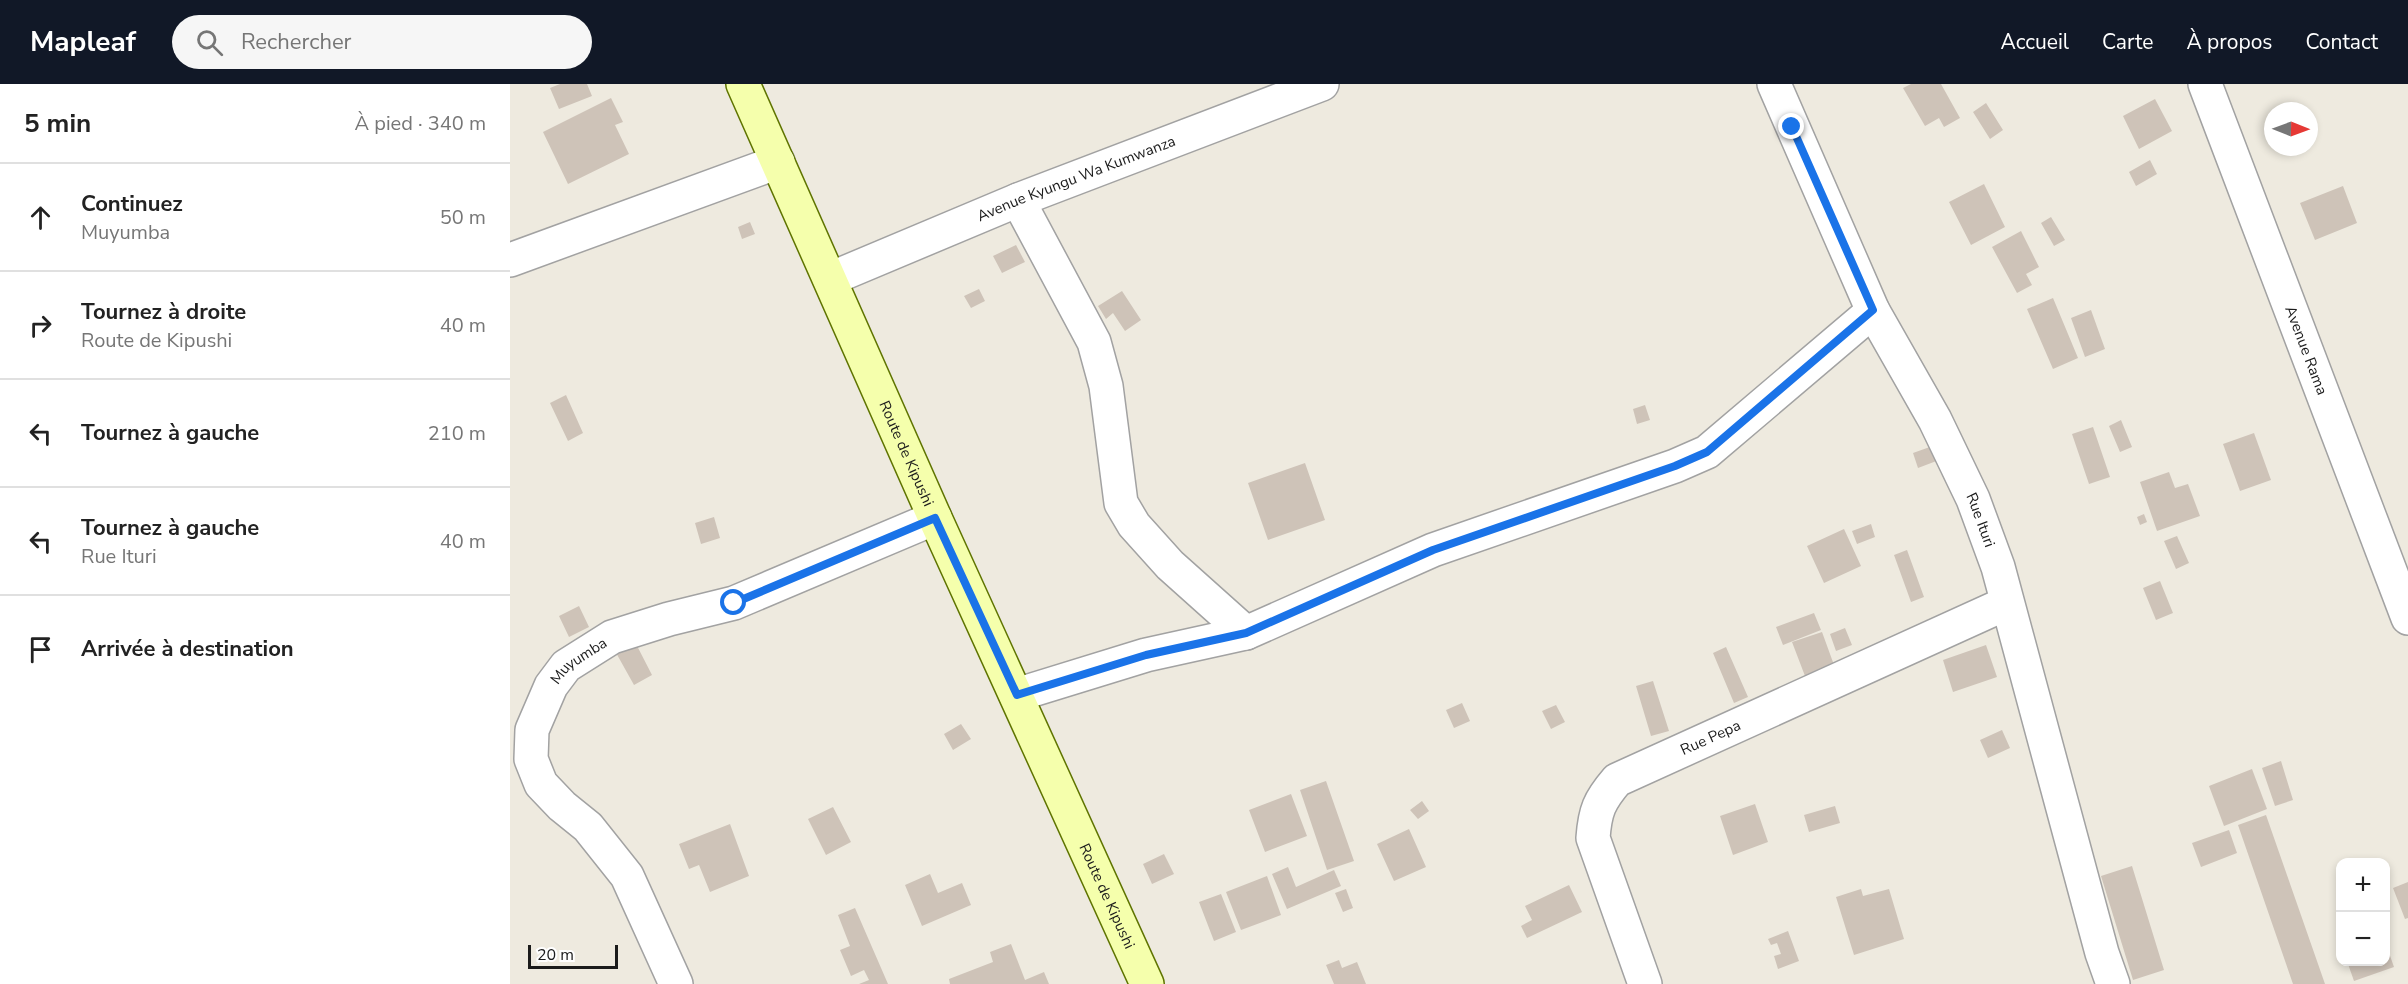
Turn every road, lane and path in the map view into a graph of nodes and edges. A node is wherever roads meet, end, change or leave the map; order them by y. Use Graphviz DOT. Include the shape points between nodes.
graph roads {
  1 [pos="743,84"];
  2 [pos="1322,84"];
  3 [pos="1774,84"];
  4 [pos="2205,84"];
  5 [pos="778,162"];
  6 [pos="1018,200"];
  7 [pos="510,260"];
  8 [pos="830,279"];
  9 [pos="1873,310"];
  10 [pos="935,518"];
  11 [pos="2007,603"];
  12 [pos="2408,618"];
  13 [pos="1246,633"];
  14 [pos="1017,695"];
  15 [pos="676,984"];
  16 [pos="1147,984"];
  17 [pos="1645,984"];
  18 [pos="2113,984"];
  1 -- 5 [label="main road, Route de Kipushi"];
  2 -- 6 [label="street, Avenue Kyungu Wa Kumwanza"];
  3 -- 9 [label="street, Rue Ituri"];
  4 -- 12 [label="street, Avenue Rama"];
  5 -- 7 [label="street"];
  5 -- 8 [label="main road, Route de Kipushi"];
  6 -- 8 [label="street, Avenue Kyungu Wa Kumwanza"];
  6 -- 13 [label="street" via="1094,342 1106,386 1121,503 1134,525 1170,565"];
  8 -- 10 [label="main road, Route de Kipushi"];
  9 -- 11 [label="street, Rue Ituri" via="1935,420 1973,499"];
  9 -- 13 [label="street" via="1707,452 1433,550"];
  10 -- 14 [label="main road, Route de Kipushi"];
  10 -- 15 [label="street, Muyumba" via="734,603 612,637 566,666 551,686 532,730 531,759 541,784 588,827 627,876"];
  11 -- 17 [label="street, Rue Pepa" via="1617,780 1601,798 1593,838"];
  11 -- 18 [label="street, Rue Ituri"];
  13 -- 14 [label="street" via="1146,655"];
  14 -- 16 [label="main road, Route de Kipushi"];
}
